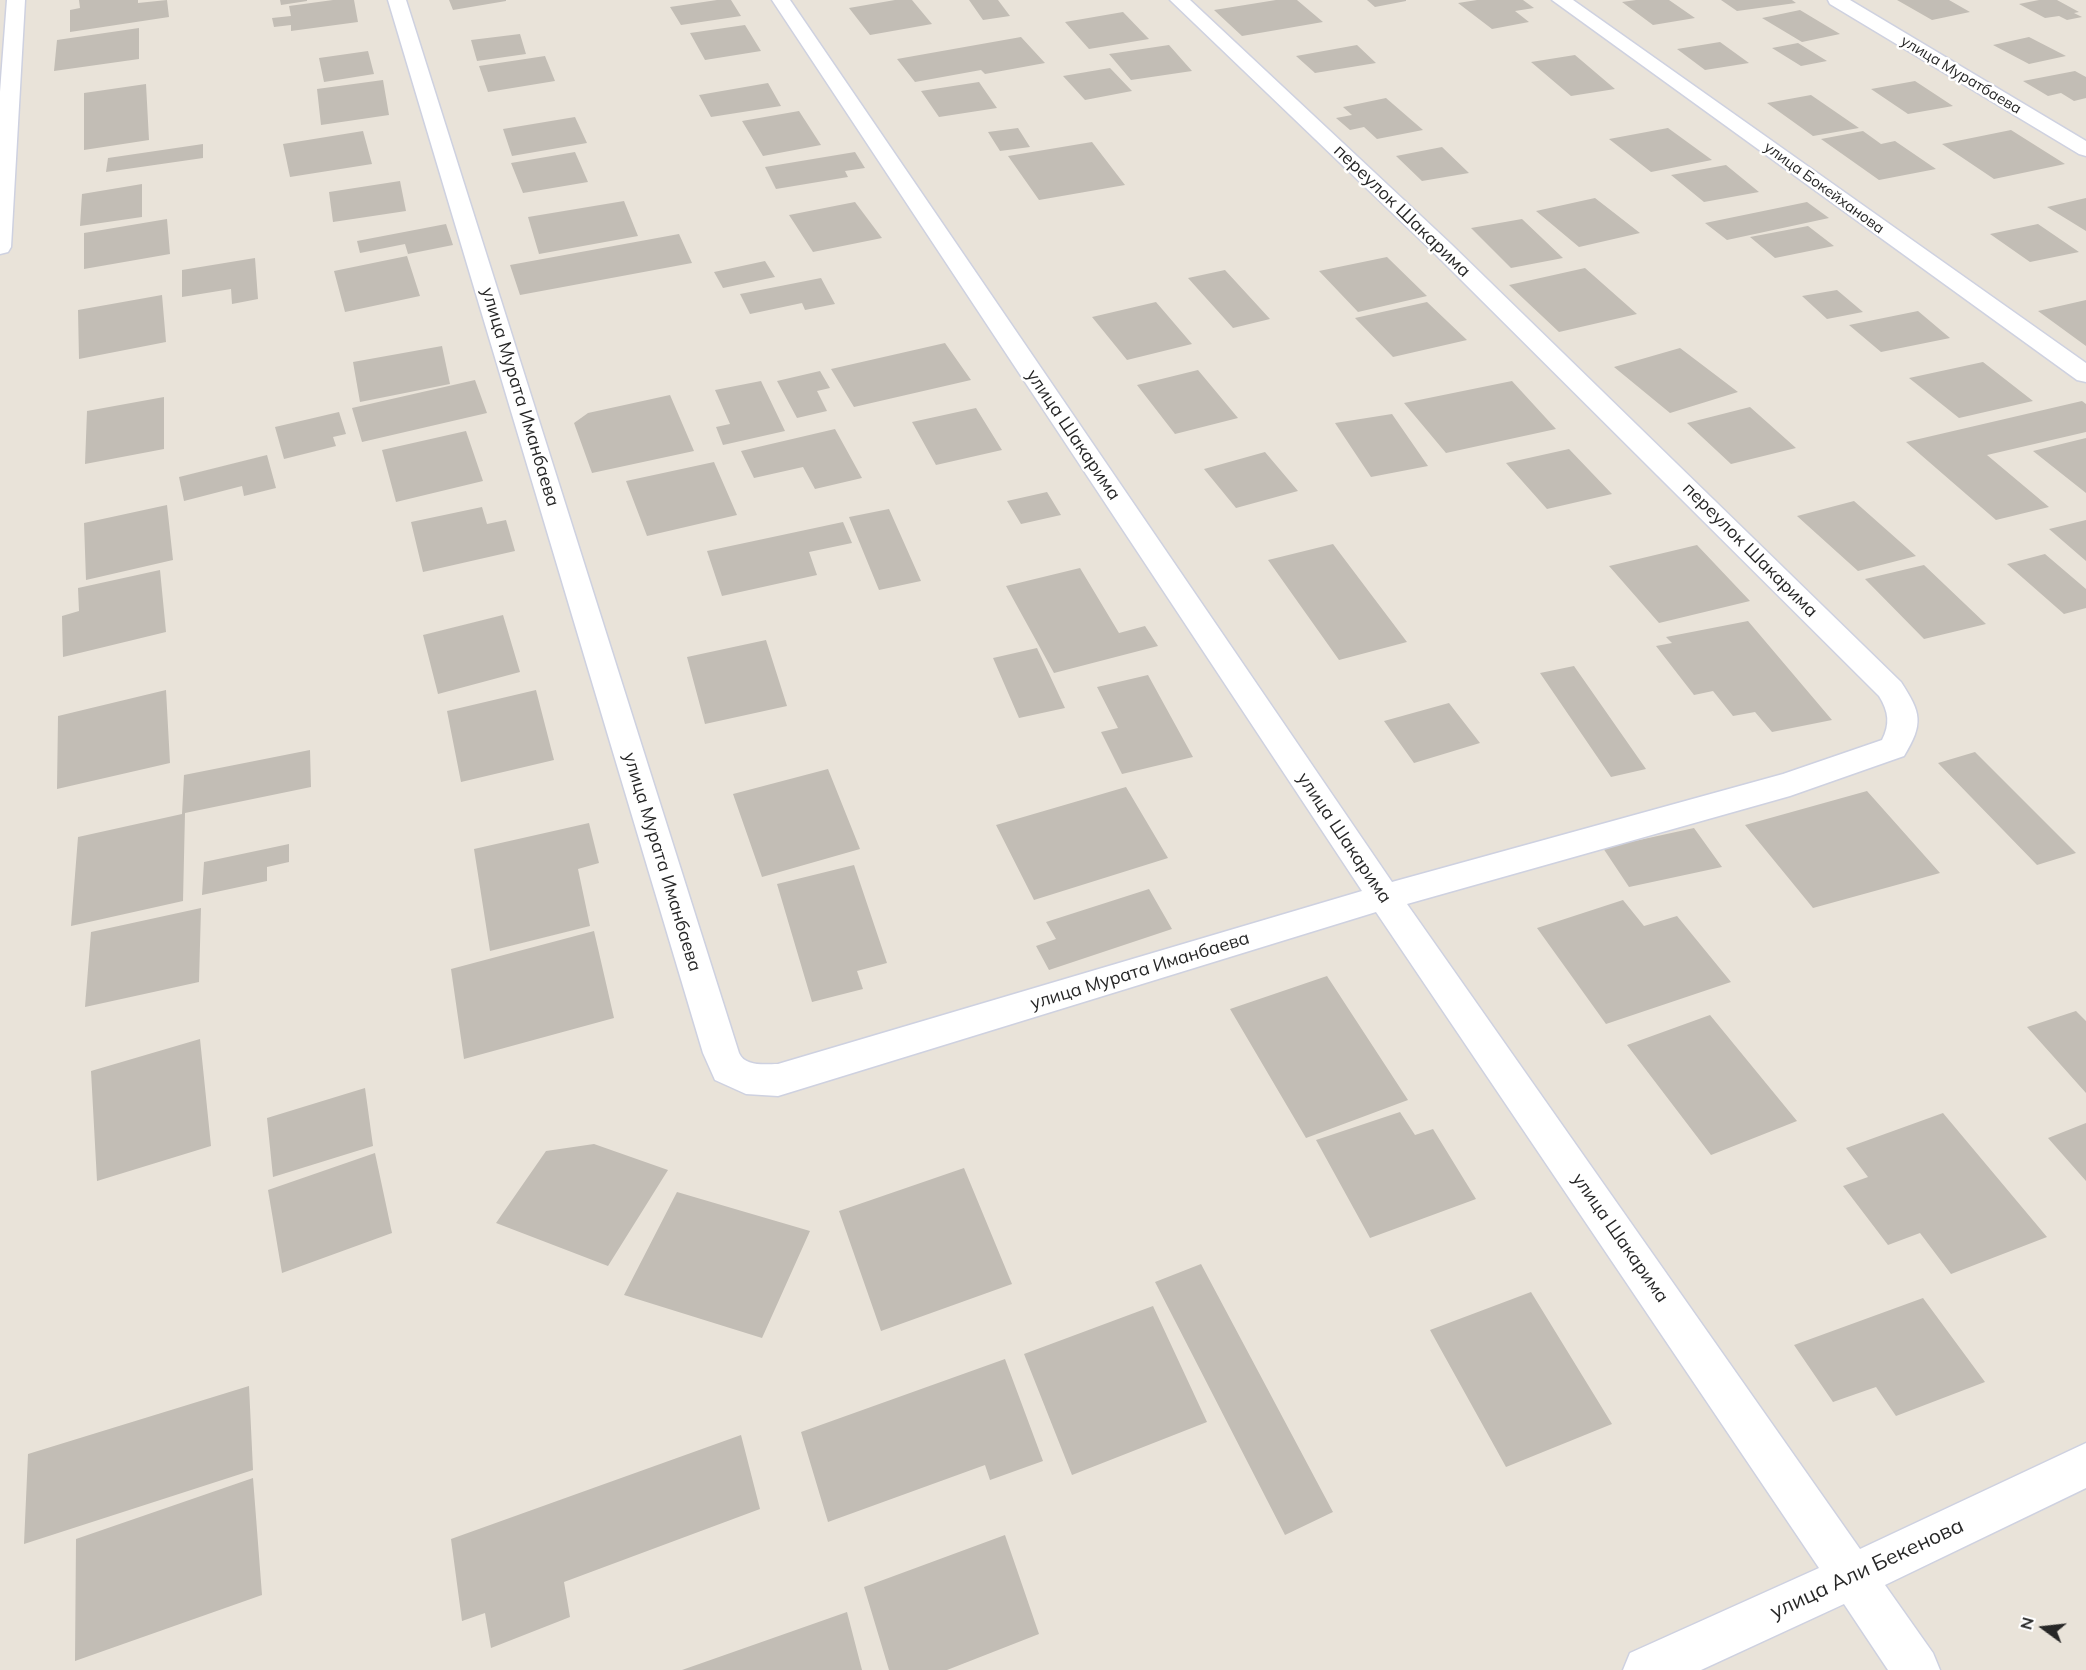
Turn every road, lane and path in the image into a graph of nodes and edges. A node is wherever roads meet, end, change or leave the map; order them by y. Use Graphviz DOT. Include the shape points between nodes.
graph roads {
  1 [pos="397,0"];
  2 [pos="781,0"];
  3 [pos="1179,0"];
  4 [pos="1561,0"];
  5 [pos="1837,0"];
  6 [pos="10,10"];
  7 [pos="2086,150"];
  8 [pos="0,247"];
  9 [pos="2086,375"];
  10 [pos="1384,897"];
  11 [pos="2086,1465"];
  12 [pos="1853,1576"];
  13 [pos="1647,1670"];
  14 [pos="1916,1670"];
  1 -- 10 [label="street, улица Мурата Иманбаева" via="728,1070 746,1078 778,1080"];
  2 -- 10 [label="street, улица Шакарима"];
  3 -- 10 [label="street, переулок Шакарима" via="1680,480 1890,689 1904,709 1901,735 1893,748 1790,784"];
  4 -- 9 [label="street, улица Бокейханова"];
  5 -- 7 [label="street, улица Муратбаева"];
  6 -- 8 [label="street"];
  10 -- 12 [label="street, улица Шакарима"];
  11 -- 12 [label="street, улица Али Бекенова"];
  12 -- 13 [label="street, улица Али Бекенова"];
  12 -- 14 [label="street, улица Шакарима"];
}
